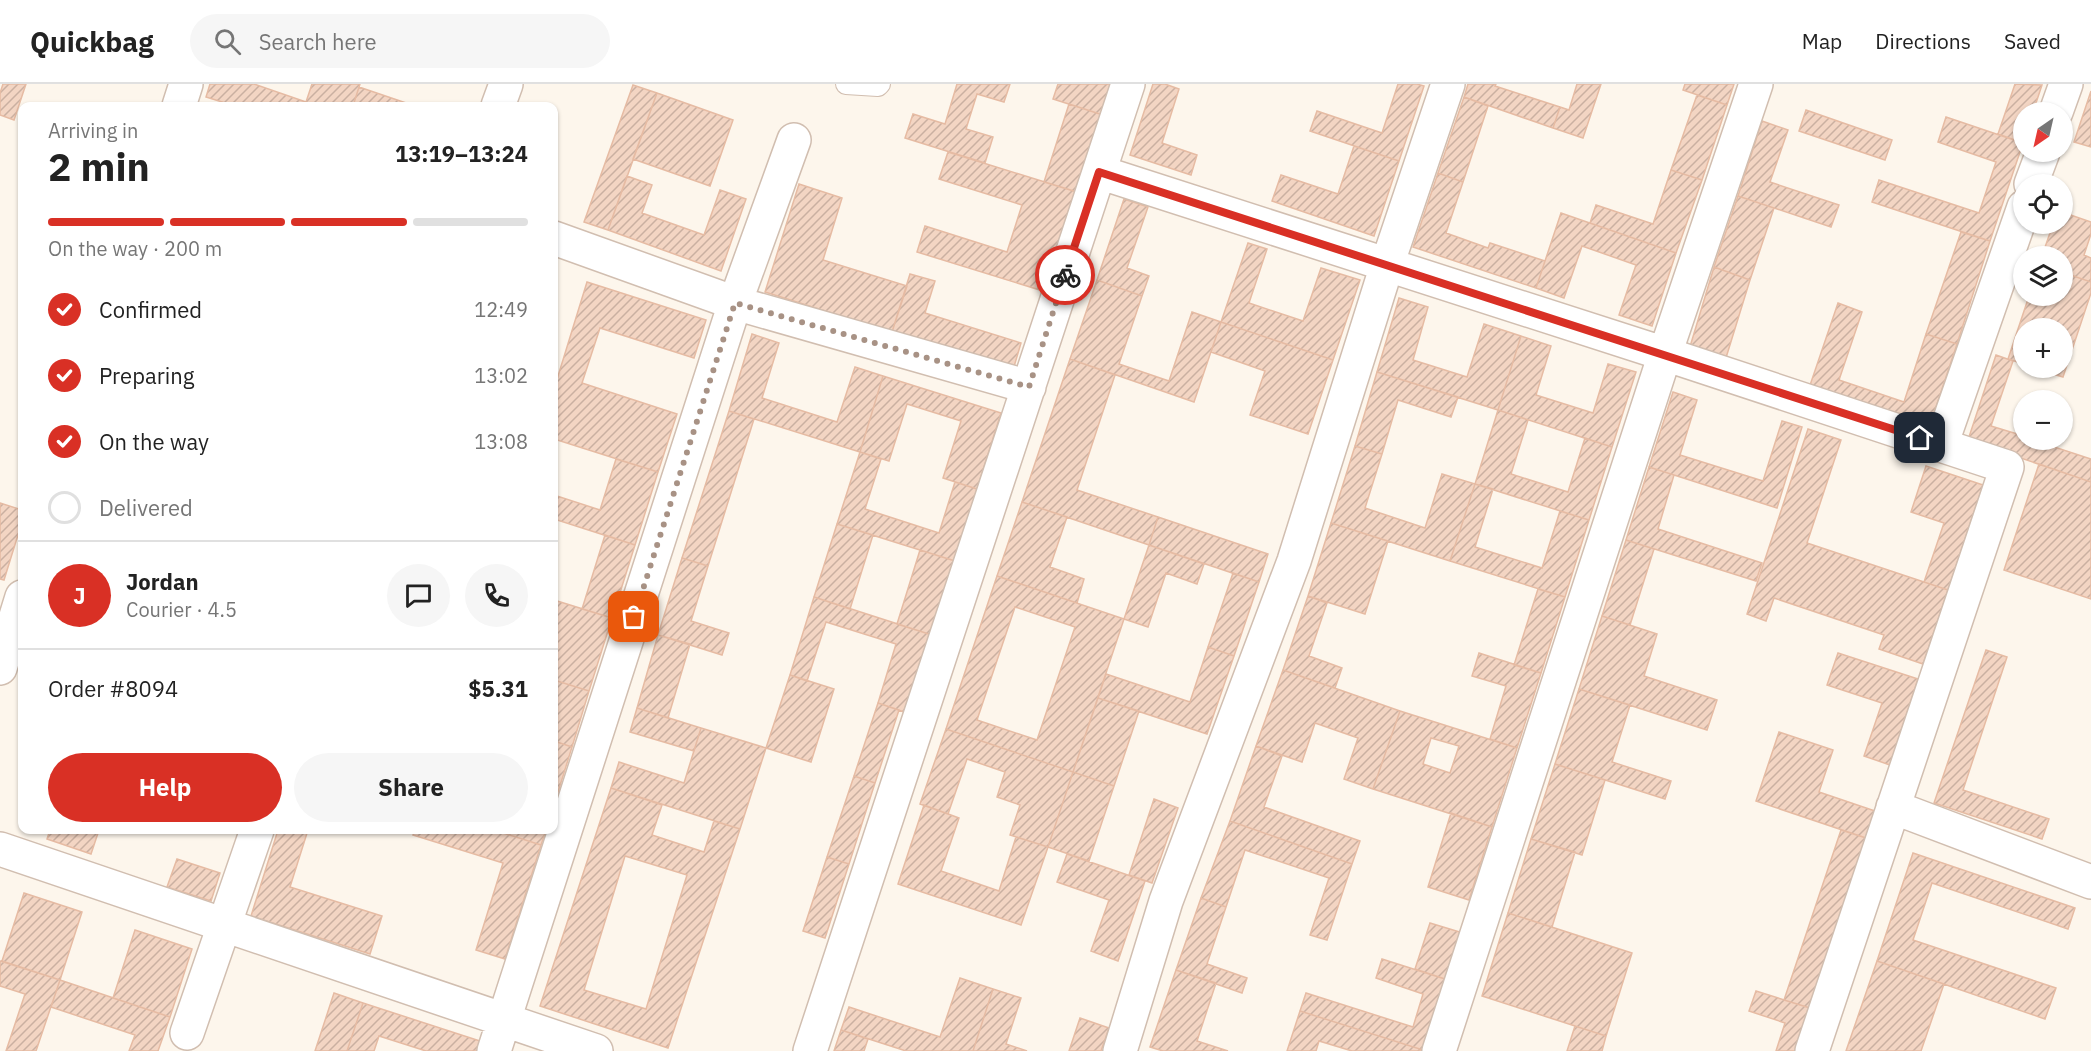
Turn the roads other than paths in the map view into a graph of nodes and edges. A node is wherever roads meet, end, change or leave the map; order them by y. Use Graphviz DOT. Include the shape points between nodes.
graph roads {
  1 [pos="186,84"];
  2 [pos="506,84"];
  3 [pos="846,84"];
  4 [pos="880,84"];
  5 [pos="1128,84"];
  6 [pos="1448,84"];
  7 [pos="1756,84"];
  8 [pos="2066,84"];
  9 [pos="180,102"];
  10 [pos="499,102"];
  11 [pos="2060,102"];
  12 [pos="794,140"];
  13 [pos="1099,172"];
  14 [pos="2015,234"];
  15 [pos="558,239"];
  16 [pos="1387,265"];
  17 [pos="735,303"];
  18 [pos="1665,354"];
  19 [pos="1029,387"];
  20 [pos="1941,445"];
  21 [pos="18,610"];
  22 [pos="0,668"];
  23 [pos="1893,807"];
  24 [pos="256,834"];
  25 [pos="0,849"];
  26 [pos="2091,882"];
  27 [pos="226,924"];
  28 [pos="187,1034"];
  29 [pos="499,1036"];
  30 [pos="596,1051"];
  31 [pos="810,1051"];
  32 [pos="1120,1051"];
  33 [pos="1439,1051"];
  34 [pos="1812,1051"];
  1 -- 9 [label="street"];
  2 -- 10 [label="street"];
  3 -- 4 [label="lane"];
  5 -- 13 [label="street"];
  6 -- 16 [label="street"];
  7 -- 18 [label="street"];
  8 -- 11 [label="street"];
  12 -- 17 [label="street"];
  13 -- 16 [label="street"];
  13 -- 19 [label="street"];
  14 -- 20 [label="street"];
  15 -- 17 [label="street"];
  16 -- 18 [label="street"];
  16 -- 32 [label="street" via="1294,561 1166,901"];
  17 -- 19 [label="street"];
  17 -- 29 [label="street"];
  18 -- 20 [label="street"];
  18 -- 33 [label="street"];
  19 -- 31 [label="street"];
  20 -- 23 [label="street" via="2007,467"];
  21 -- 22 [label="street"];
  23 -- 26 [label="street"];
  23 -- 34 [label="street"];
  24 -- 27 [label="street"];
  25 -- 27 [label="street"];
  27 -- 28 [label="street"];
  27 -- 29 [label="street"];
  29 -- 30 [label="street"];
}
